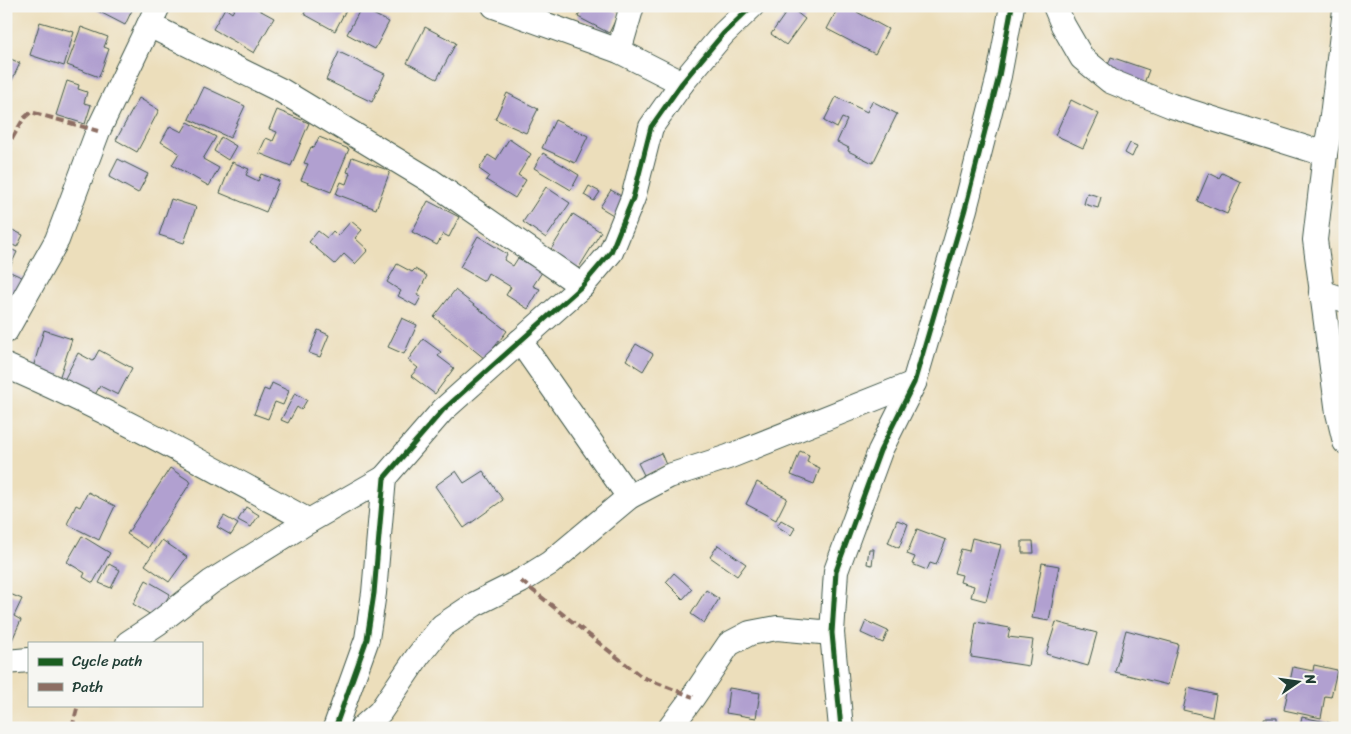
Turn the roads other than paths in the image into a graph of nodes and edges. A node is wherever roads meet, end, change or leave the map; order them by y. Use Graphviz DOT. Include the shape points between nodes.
graph roads {
  1 [pos="494,6"];
  2 [pos="632,6"];
  3 [pos="752,6"];
  4 [pos="1012,6"];
  5 [pos="1055,6"];
  6 [pos="1345,10"];
  7 [pos="154,16"];
  8 [pos="619,51"];
  9 [pos="682,83"];
  10 [pos="1338,118"];
  11 [pos="1324,154"];
  12 [pos="582,286"];
  13 [pos="1321,292"];
  14 [pos="1345,300"];
  15 [pos="6,331"];
  16 [pos="520,340"];
  17 [pos="6,366"];
  18 [pos="914,383"];
  19 [pos="1345,442"];
  20 [pos="384,478"];
  21 [pos="629,497"];
  22 [pos="310,522"];
  23 [pos="832,633"];
  24 [pos="130,642"];
  25 [pos="28,660"];
  26 [pos="6,662"];
  27 [pos="336,728"];
  28 [pos="362,728"];
  29 [pos="670,728"];
  30 [pos="841,728"];
  1 -- 8 [label="street"];
  2 -- 8 [label="street"];
  3 -- 9 [label="street" via="723,34"];
  4 -- 18 [label="street" via="999,76 968,199"];
  5 -- 11 [label="street" via="1082,58 1110,81 1172,106"];
  6 -- 10 [label="street"];
  7 -- 12 [label="street" via="431,181"];
  7 -- 15 [label="street" via="98,131 57,240"];
  8 -- 9 [label="street"];
  9 -- 12 [label="street" via="651,127 633,198 611,252"];
  10 -- 11 [label="street"];
  11 -- 13 [label="street" via="1315,240"];
  12 -- 16 [label="street"];
  13 -- 14 [label="street"];
  13 -- 19 [label="street"];
  16 -- 20 [label="street" via="443,410"];
  16 -- 21 [label="street"];
  17 -- 22 [label="street" via="76,397 186,453"];
  18 -- 21 [label="street" via="728,457 670,476"];
  18 -- 23 [label="street" via="880,451 836,571"];
  20 -- 22 [label="street"];
  20 -- 27 [label="street" via="367,639"];
  21 -- 28 [label="street" via="550,562 521,581 474,604 442,626 380,712"];
  22 -- 24 [label="street" via="211,582"];
  23 -- 29 [label="street" via="776,628 750,633 729,644"];
  23 -- 30 [label="street"];
  25 -- 26 [label="street"];
}
